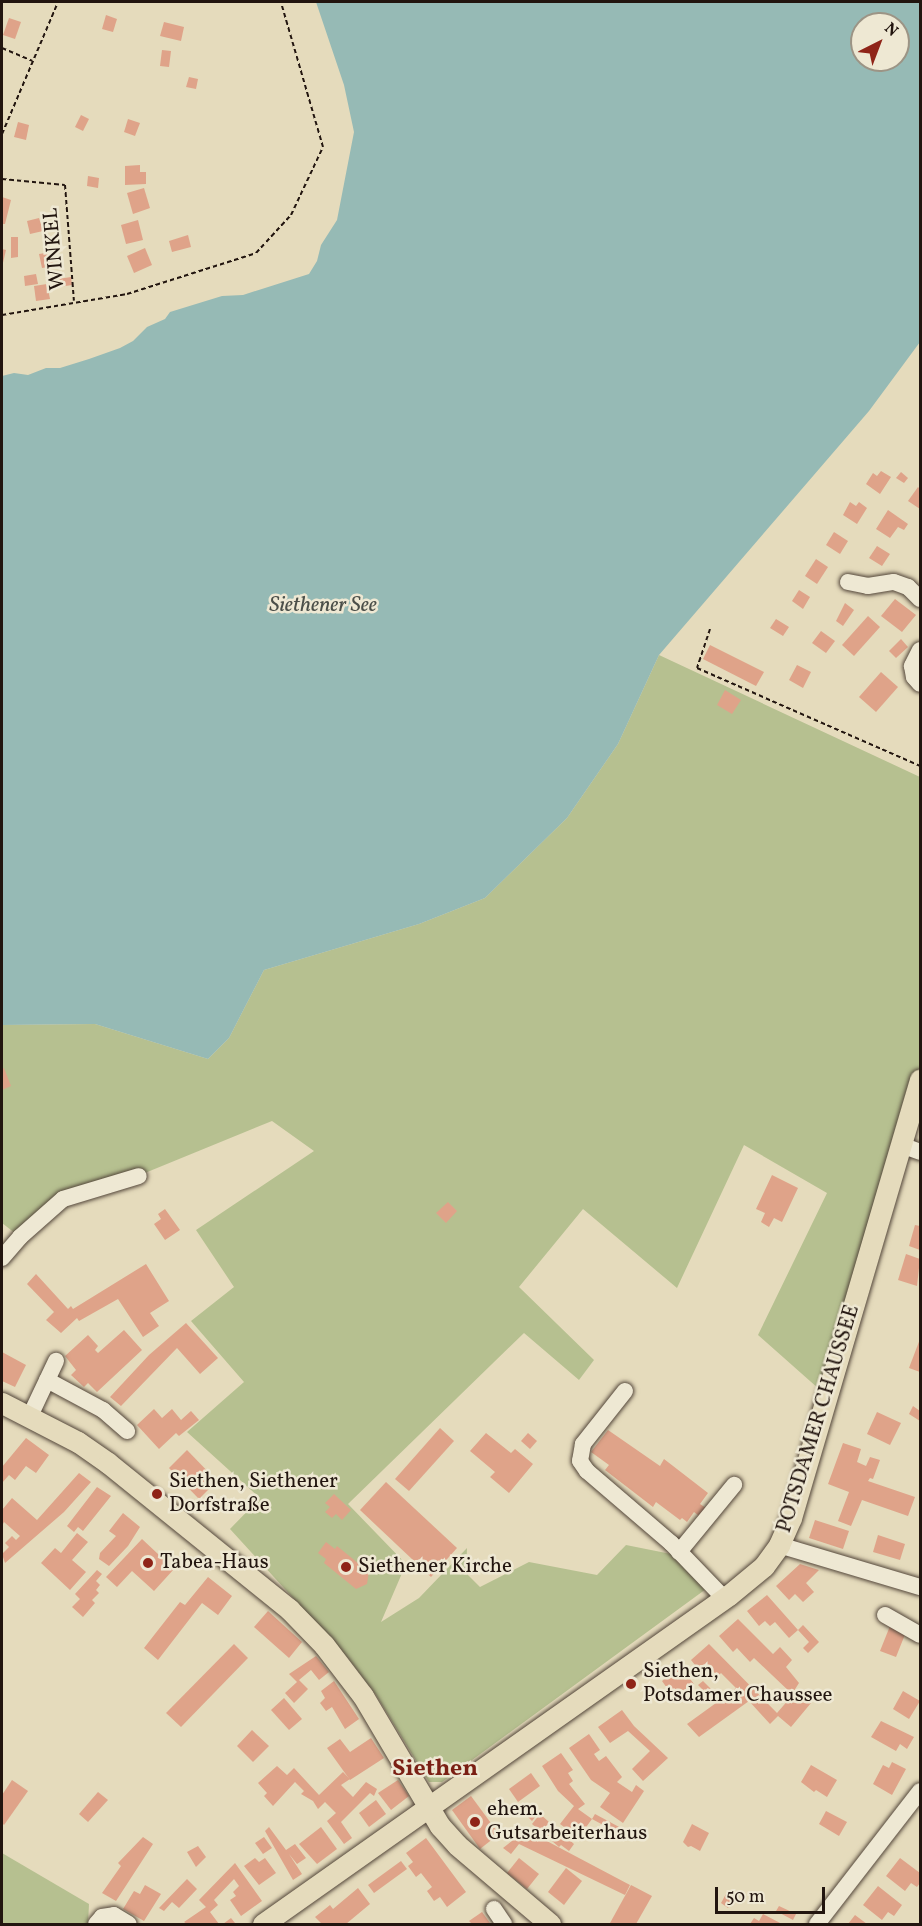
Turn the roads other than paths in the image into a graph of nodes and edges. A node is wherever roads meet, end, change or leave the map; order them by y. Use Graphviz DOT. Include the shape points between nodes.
graph roads {
  1 [pos="848,582"];
  2 [pos="921,599"];
  3 [pos="921,650"];
  4 [pos="921,684"];
  5 [pos="921,1080"];
  6 [pos="911,1149"];
  7 [pos="139,1176"];
  8 [pos="2,1258"];
  9 [pos="57,1361"];
  10 [pos="47,1380"];
  11 [pos="625,1391"];
  12 [pos="2,1403"];
  13 [pos="30,1416"];
  14 [pos="128,1431"];
  15 [pos="734,1485"];
  16 [pos="779,1545"];
  17 [pos="679,1552"];
  18 [pos="921,1587"];
  19 [pos="724,1598"];
  20 [pos="885,1616"];
  21 [pos="921,1635"];
  22 [pos="921,1791"];
  23 [pos="428,1805"];
  24 [pos="494,1909"];
  25 [pos="96,1924"];
  26 [pos="129,1924"];
  27 [pos="264,1924"];
  28 [pos="504,1924"];
  29 [pos="550,1924"];
  30 [pos="817,1924"];
  1 -- 2 [label="street" via="868,586 894,582 908,587"];
  3 -- 4 [label="street" via="912,666 914,677"];
  5 -- 6 [label="main road, POTSDAMER CHAUSSEE"];
  6 -- 16 [label="main road, POTSDAMER CHAUSSEE"];
  7 -- 8 [label="street" via="63,1199"];
  9 -- 10 [label="street"];
  10 -- 13 [label="street"];
  10 -- 14 [label="street" via="103,1410"];
  11 -- 17 [label="street" via="583,1443 580,1461"];
  12 -- 13 [label="main road"];
  13 -- 23 [label="main road" via="108,1463 289,1609 324,1645 363,1696"];
  15 -- 17 [label="street"];
  16 -- 18 [label="street"];
  16 -- 19 [label="main road, POTSDAMER CHAUSSEE" via="764,1566"];
  17 -- 19 [label="street"];
  19 -- 23 [label="main road, POTSDAMER CHAUSSEE"];
  20 -- 21 [label="street"];
  22 -- 30 [label="street"];
  23 -- 27 [label="main road, POTSDAMER CHAUSSEE"];
  23 -- 29 [label="main road" via="457,1845"];
  24 -- 28 [label="street"];
  25 -- 26 [label="street" via="102,1917 114,1915"];
}
